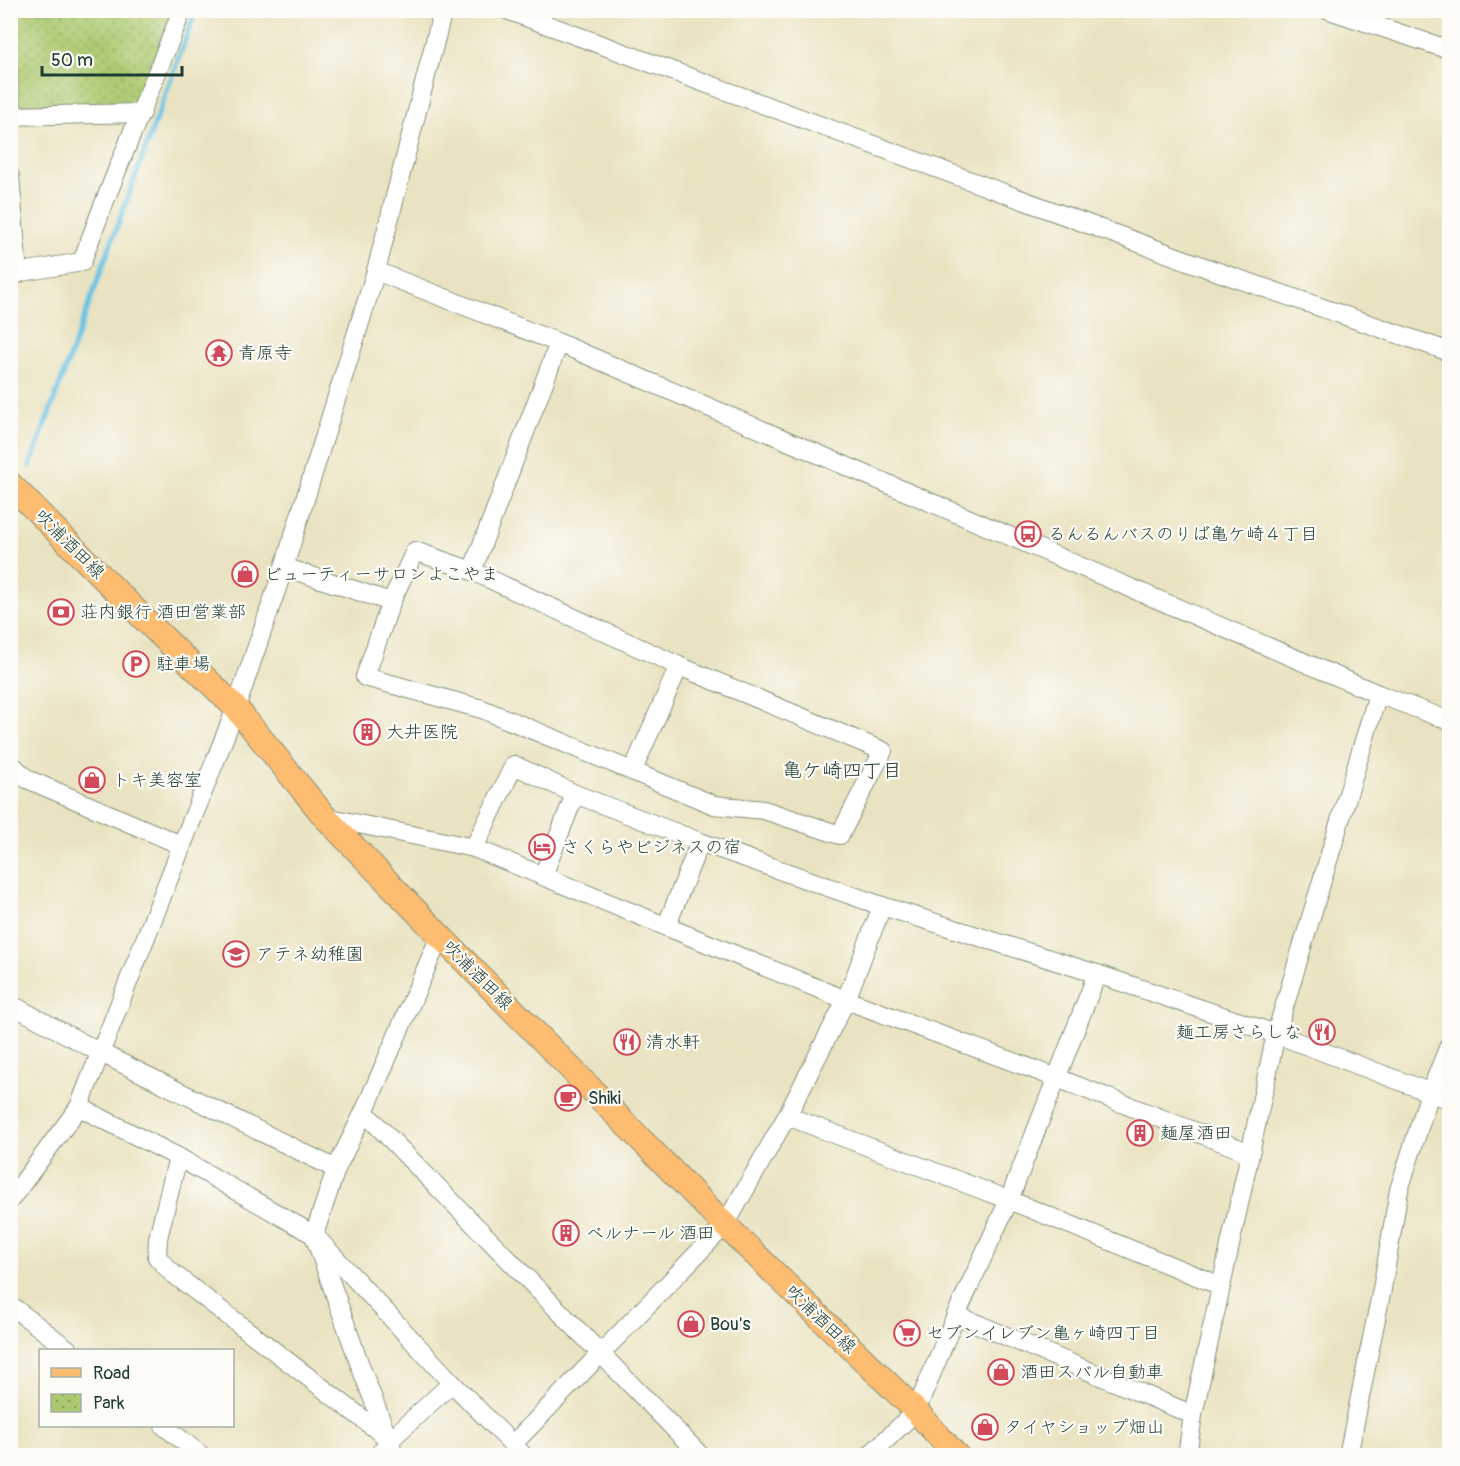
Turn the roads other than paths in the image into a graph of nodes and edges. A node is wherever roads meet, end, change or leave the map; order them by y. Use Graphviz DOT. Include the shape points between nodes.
graph roads {
  1 [pos="182,10"];
  2 [pos="443,10"];
  3 [pos="507,10"];
  4 [pos="1329,10"];
  5 [pos="1449,50"];
  6 [pos="142,113"];
  7 [pos="10,116"];
  8 [pos="10,176"];
  9 [pos="376,272"];
  10 [pos="14,274"];
  11 [pos="558,343"];
  12 [pos="1449,352"];
  13 [pos="12,489"];
  14 [pos="284,567"];
  15 [pos="472,571"];
  16 [pos="391,602"];
  17 [pos="679,666"];
  18 [pos="1378,694"];
  19 [pos="236,708"];
  20 [pos="1449,721"];
  21 [pos="10,763"];
  22 [pos="633,770"];
  23 [pos="575,794"];
  24 [pos="325,817"];
  25 [pos="700,842"];
  26 [pos="181,845"];
  27 [pos="474,848"];
  28 [pos="543,876"];
  29 [pos="882,906"];
  30 [pos="666,927"];
  31 [pos="440,936"];
  32 [pos="1097,974"];
  33 [pos="846,1000"];
  34 [pos="10,1004"];
  35 [pos="1276,1034"];
  36 [pos="1449,1043"];
  37 [pos="101,1053"];
  38 [pos="1057,1078"];
  39 [pos="1430,1093"];
  40 [pos="1449,1100"];
  41 [pos="79,1107"];
  42 [pos="364,1112"];
  43 [pos="787,1116"];
  44 [pos="1250,1153"];
  45 [pos="178,1157"];
  46 [pos="336,1169"];
  47 [pos="10,1200"];
  48 [pos="1009,1200"];
  49 [pos="725,1225"];
  50 [pos="314,1235"];
  51 [pos="1221,1286"];
  52 [pos="10,1305"];
  53 [pos="956,1315"];
  54 [pos="68,1349"];
  55 [pos="601,1353"];
  56 [pos="452,1383"];
  57 [pos="916,1411"];
  58 [pos="1193,1415"];
  59 [pos="167,1427"];
  60 [pos="392,1448"];
  61 [pos="519,1450"];
  62 [pos="202,1455"];
  63 [pos="378,1455"];
  64 [pos="700,1455"];
  65 [pos="869,1455"];
  66 [pos="957,1455"];
  67 [pos="1187,1455"];
  68 [pos="1348,1455"];
  1 -- 6 [label="street"];
  2 -- 9 [label="street"];
  3 -- 12 [label="street" via="1207,268"];
  4 -- 5 [label="street"];
  6 -- 7 [label="street"];
  6 -- 10 [label="street" via="82,262"];
  8 -- 10 [label="street"];
  9 -- 11 [label="street"];
  9 -- 14 [label="street"];
  11 -- 15 [label="street"];
  11 -- 18 [label="street"];
  13 -- 19 [label="main road, 吹浦酒田線"];
  14 -- 16 [label="street"];
  14 -- 19 [label="street"];
  15 -- 16 [label="street" via="415,551"];
  15 -- 17 [label="street"];
  16 -- 22 [label="street" via="365,677 482,709"];
  17 -- 22 [label="street"];
  17 -- 22 [label="street" via="883,751 840,835 764,810 714,805"];
  18 -- 20 [label="street"];
  18 -- 35 [label="street"];
  19 -- 24 [label="main road, 吹浦酒田線"];
  19 -- 26 [label="street"];
  21 -- 26 [label="street" via="27,779"];
  23 -- 25 [label="street"];
  23 -- 27 [label="street" via="514,765"];
  23 -- 28 [label="street"];
  24 -- 27 [label="street"];
  24 -- 31 [label="main road, 吹浦酒田線"];
  25 -- 29 [label="street"];
  25 -- 30 [label="street"];
  26 -- 37 [label="street"];
  27 -- 28 [label="street"];
  28 -- 30 [label="street"];
  29 -- 32 [label="street"];
  29 -- 33 [label="street"];
  30 -- 33 [label="street"];
  31 -- 42 [label="street"];
  31 -- 49 [label="main road, 吹浦酒田線"];
  32 -- 35 [label="street"];
  32 -- 38 [label="street"];
  33 -- 38 [label="street"];
  33 -- 43 [label="street"];
  34 -- 37 [label="street"];
  35 -- 39 [label="street"];
  35 -- 44 [label="street"];
  36 -- 39 [label="street"];
  37 -- 41 [label="street"];
  37 -- 46 [label="street"];
  38 -- 44 [label="street"];
  38 -- 48 [label="street"];
  39 -- 40 [label="street"];
  39 -- 68 [label="street" via="1399,1190"];
  41 -- 45 [label="street"];
  41 -- 47 [label="street"];
  42 -- 46 [label="street"];
  42 -- 55 [label="street"];
  43 -- 48 [label="street"];
  43 -- 49 [label="street"];
  44 -- 51 [label="street"];
  45 -- 50 [label="street"];
  45 -- 60 [label="street" via="157,1257"];
  46 -- 50 [label="street"];
  48 -- 51 [label="street"];
  48 -- 53 [label="street"];
  49 -- 55 [label="street"];
  49 -- 57 [label="main road, 吹浦酒田線"];
  50 -- 56 [label="street"];
  50 -- 60 [label="street"];
  51 -- 58 [label="street"];
  52 -- 54 [label="street"];
  53 -- 57 [label="street"];
  53 -- 58 [label="street"];
  55 -- 61 [label="street"];
  55 -- 64 [label="street"];
  56 -- 60 [label="street"];
  56 -- 61 [label="street"];
  57 -- 65 [label="street"];
  57 -- 66 [label="main road, 吹浦酒田線"];
  58 -- 67 [label="street"];
  59 -- 62 [label="street"];
  60 -- 63 [label="street"];
}
